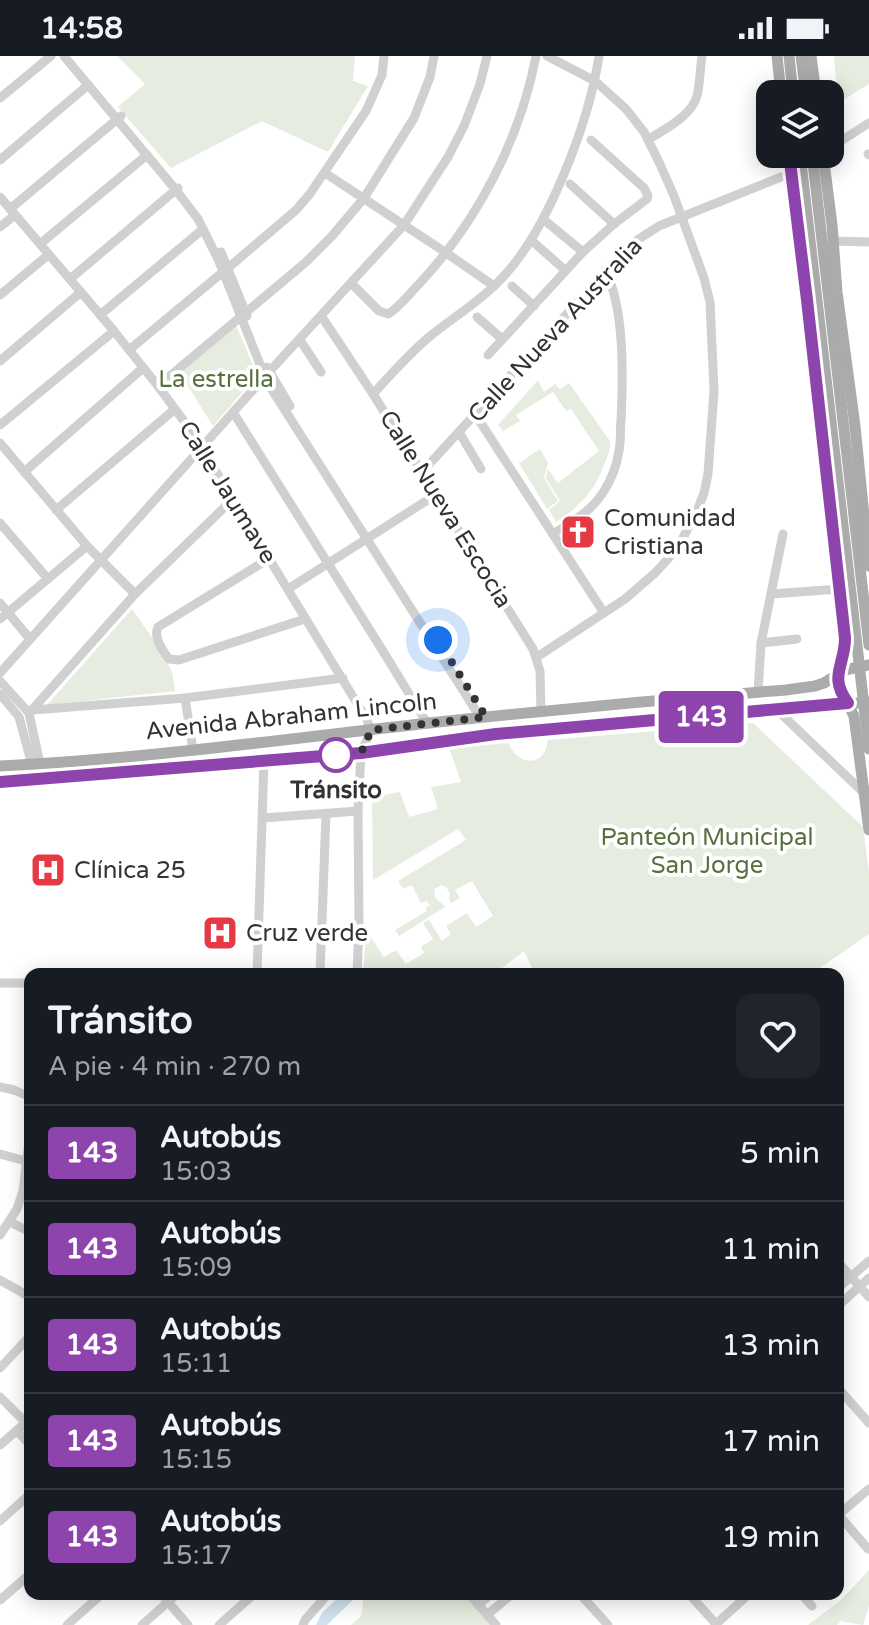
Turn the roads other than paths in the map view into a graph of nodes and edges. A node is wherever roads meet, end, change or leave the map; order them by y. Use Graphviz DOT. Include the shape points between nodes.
graph roads {
  1 [pos="51,56"];
  2 [pos="64,56"];
  3 [pos="71,56"];
  4 [pos="384,56"];
  5 [pos="434,56"];
  6 [pos="487,56"];
  7 [pos="536,56"];
  8 [pos="547,56"];
  9 [pos="599,56"];
  10 [pos="702,56"];
  11 [pos="811,56"];
  12 [pos="789,57"];
  13 [pos="784,80"];
  14 [pos="791,80"];
  15 [pos="800,80"];
  16 [pos="814,80"];
  17 [pos="595,81"];
  18 [pos="88,85"];
  19 [pos="0,98"];
  20 [pos="119,118"];
  21 [pos="869,123"];
  22 [pos="844,139"];
  23 [pos="591,140"];
  24 [pos="648,140"];
  25 [pos="147,155"];
  26 [pos="0,160"];
  27 [pos="790,168"];
  28 [pos="799,168"];
  29 [pos="801,168"];
  30 [pos="815,168"];
  31 [pos="818,168"];
  32 [pos="825,168"];
  33 [pos="325,173"];
  34 [pos="791,173"];
  35 [pos="570,184"];
  36 [pos="178,188"];
  37 [pos="0,197"];
  38 [pos="364,198"];
  39 [pos="830,206"];
  40 [pos="12,212"];
  41 [pos="681,218"];
  42 [pos="543,219"];
  43 [pos="614,224"];
  44 [pos="404,225"];
  45 [pos="0,227"];
  46 [pos="798,228"];
  47 [pos="203,229"];
  48 [pos="531,240"];
  49 [pos="833,241"];
  50 [pos="869,242"];
  51 [pos="40,244"];
  52 [pos="445,252"];
  53 [pos="583,252"];
  54 [pos="48,255"];
  55 [pos="226,270"];
  56 [pos="565,270"];
  57 [pos="605,270"];
  58 [pos="70,279"];
  59 [pos="352,284"];
  60 [pos="494,286"];
  61 [pos="512,286"];
  62 [pos="81,292"];
  63 [pos="0,295"];
  64 [pos="534,306"];
  65 [pos="243,314"];
  66 [pos="100,315"];
  67 [pos="322,317"];
  68 [pos="477,317"];
  69 [pos="114,331"];
  70 [pos="502,339"];
  71 [pos="300,340"];
  72 [pos="129,350"];
  73 [pos="488,355"];
  74 [pos="0,361"];
  75 [pos="143,368"];
  76 [pos="321,372"];
  77 [pos="267,374"];
  78 [pos="158,386"];
  79 [pos="373,394"];
  80 [pos="819,403"];
  81 [pos="853,406"];
  82 [pos="175,409"];
  83 [pos="233,412"];
  84 [pos="475,414"];
  85 [pos="0,425"];
  86 [pos="459,432"];
  87 [pos="0,443"];
  88 [pos="202,447"];
  89 [pos="481,469"];
  90 [pos="24,472"];
  91 [pos="422,472"];
  92 [pos="843,473"];
  93 [pos="437,494"];
  94 [pos="233,499"];
  95 [pos="866,504"];
  96 [pos="56,510"];
  97 [pos="0,523"];
  98 [pos="867,533"];
  99 [pos="553,534"];
  100 [pos="783,534"];
  101 [pos="370,537"];
  102 [pos="87,546"];
  103 [pos="852,556"];
  104 [pos="270,558"];
  105 [pos="102,561"];
  106 [pos="328,564"];
  107 [pos="869,566"];
  108 [pos="48,579"];
  109 [pos="288,589"];
  110 [pos="839,589"];
  111 [pos="135,594"];
  112 [pos="771,594"];
  113 [pos="0,603"];
  114 [pos="841,603"];
  115 [pos="869,605"];
  116 [pos="604,613"];
  117 [pos="4,616"];
  118 [pos="869,617"];
  119 [pos="305,619"];
  120 [pos="843,624"];
  121 [pos="30,639"];
  122 [pos="797,639"];
  123 [pos="761,643"];
  124 [pos="869,645"];
  125 [pos="537,657"];
  126 [pos="869,665"];
  127 [pos="0,673"];
  128 [pos="837,673"];
  129 [pos="343,678"];
  130 [pos="0,681"];
  131 [pos="758,692"];
  132 [pos="0,694"];
  133 [pos="185,698"];
  134 [pos="14,702"];
  135 [pos="869,702"];
  136 [pos="848,703"];
  137 [pos="777,710"];
  138 [pos="541,711"];
  139 [pos="31,712"];
  140 [pos="483,717"];
  141 [pos="427,723"];
  142 [pos="371,730"];
  143 [pos="30,732"];
  144 [pos="869,749"];
  145 [pos="193,750"];
  146 [pos="361,753"];
  147 [pos="264,760"];
  148 [pos="36,764"];
  149 [pos="0,766"];
  150 [pos="0,782"];
  151 [pos="867,789"];
  152 [pos="358,811"];
  153 [pos="326,814"];
  154 [pos="263,818"];
  155 [pos="869,830"];
  156 [pos="257,968"];
  157 [pos="320,968"];
  158 [pos="357,968"];
  159 [pos="0,983"];
  160 [pos="24,983"];
  161 [pos="0,1087"];
  162 [pos="24,1094"];
  163 [pos="0,1154"];
  164 [pos="24,1160"];
  165 [pos="24,1185"];
  166 [pos="10,1222"];
  167 [pos="24,1229"];
  168 [pos="0,1235"];
  169 [pos="869,1261"];
  170 [pos="844,1268"];
  171 [pos="852,1276"];
  172 [pos="869,1278"];
  173 [pos="0,1280"];
  174 [pos="844,1283"];
  175 [pos="860,1286"];
  176 [pos="24,1294"];
  177 [pos="869,1297"];
  178 [pos="844,1301"];
  179 [pos="24,1342"];
  180 [pos="0,1368"];
  181 [pos="844,1395"];
  182 [pos="0,1397"];
  183 [pos="24,1418"];
  184 [pos="869,1423"];
  185 [pos="24,1425"];
  186 [pos="17,1431"];
  187 [pos="24,1439"];
  188 [pos="0,1445"];
  189 [pos="869,1489"];
  190 [pos="24,1499"];
  191 [pos="844,1510"];
  192 [pos="0,1521"];
  193 [pos="844,1522"];
  194 [pos="868,1549"];
  195 [pos="24,1579"];
  196 [pos="0,1600"];
  197 [pos="95,1600"];
  198 [pos="163,1600"];
  199 [pos="167,1600"];
  200 [pos="247,1600"];
  201 [pos="323,1600"];
  202 [pos="474,1600"];
  203 [pos="484,1600"];
  204 [pos="505,1600"];
  205 [pos="585,1600"];
  206 [pos="694,1600"];
  207 [pos="743,1600"];
  208 [pos="806,1600"];
  209 [pos="478,1605"];
  210 [pos="812,1606"];
  211 [pos="487,1615"];
  212 [pos="302,1623"];
  213 [pos="67,1625"];
  214 [pos="142,1625"];
  215 [pos="188,1625"];
  216 [pos="219,1625"];
  217 [pos="496,1625"];
  218 [pos="608,1625"];
  219 [pos="716,1625"];
  1 -- 19 [label="street"];
  2 -- 18 [label="street"];
  3 -- 20 [label="street"];
  4 -- 33 [label="street" via="382,75 366,111"];
  5 -- 38 [label="street" via="414,118"];
  6 -- 44 [label="street" via="464,126"];
  7 -- 52 [label="street" via="502,161"];
  8 -- 17 [label="street"];
  9 -- 17 [label="street"];
  10 -- 24 [label="street" via="694,103"];
  11 -- 16 [label="main road"];
  12 -- 13 [label="main road"];
  12 -- 14 [label="main road"];
  12 -- 15 [label="main road"];
  17 -- 24 [label="street" via="626,109"];
  17 -- 42 [label="street"];
  18 -- 20 [label="street"];
  18 -- 26 [label="street"];
  20 -- 25 [label="street"];
  20 -- 36 [label="street"];
  20 -- 40 [label="street"];
  21 -- 22 [label="street"];
  23 -- 43 [label="street" via="644,188 648,198"];
  24 -- 41 [label="street"];
  25 -- 36 [label="street"];
  25 -- 51 [label="street"];
  27 -- 34 [label="main road"];
  28 -- 46 [label="main road"];
  29 -- 92 [label="main road"];
  30 -- 92 [label="main road"];
  31 -- 39 [label="main road"];
  32 -- 39 [label="main road"];
  33 -- 38 [label="street"];
  33 -- 55 [label="street" via="296,210"];
  34 -- 41 [label="street, Calle Nueva Australia"];
  34 -- 46 [label="main road"];
  35 -- 43 [label="street"];
  36 -- 47 [label="street"];
  36 -- 55 [label="street" via="204,218"];
  36 -- 58 [label="street"];
  37 -- 40 [label="street, Calle Jaumave"];
  38 -- 44 [label="street"];
  38 -- 65 [label="street" via="320,249"];
  39 -- 49 [label="main road"];
  40 -- 45 [label="street"];
  40 -- 51 [label="street, Calle Jaumave"];
  41 -- 57 [label="street, Calle Nueva Australia" via="639,237"];
  41 -- 116 [label="street" via="710,302 714,391 708,474 699,507 676,550"];
  42 -- 48 [label="street"];
  42 -- 53 [label="street"];
  43 -- 53 [label="street"];
  44 -- 52 [label="street"];
  44 -- 59 [label="street"];
  46 -- 80 [label="main road"];
  47 -- 55 [label="street"];
  47 -- 66 [label="street"];
  48 -- 56 [label="street"];
  48 -- 60 [label="street"];
  49 -- 50 [label="street"];
  49 -- 81 [label="main road"];
  51 -- 54 [label="street, Calle Jaumave"];
  52 -- 59 [label="street" via="388,314"];
  52 -- 60 [label="street"];
  53 -- 56 [label="street"];
  54 -- 58 [label="street, Calle Jaumave"];
  54 -- 63 [label="street"];
  55 -- 65 [label="street"];
  55 -- 72 [label="street"];
  56 -- 64 [label="street"];
  57 -- 84 [label="street, Calle Nueva Australia"];
  57 -- 99 [label="street" via="618,309 619,451 598,500"];
  58 -- 62 [label="street, Calle Jaumave"];
  59 -- 67 [label="street"];
  60 -- 79 [label="street" via="414,350"];
  61 -- 64 [label="street"];
  62 -- 66 [label="street, Calle Jaumave"];
  62 -- 74 [label="street"];
  64 -- 70 [label="street"];
  65 -- 77 [label="street"];
  65 -- 78 [label="street"];
  66 -- 69 [label="street, Calle Jaumave"];
  67 -- 71 [label="street"];
  67 -- 79 [label="street, Calle Nueva Escocia"];
  68 -- 70 [label="street"];
  69 -- 72 [label="street, Calle Jaumave"];
  69 -- 85 [label="street"];
  70 -- 73 [label="street"];
  71 -- 76 [label="street"];
  71 -- 77 [label="street"];
  72 -- 75 [label="street, Calle Jaumave"];
  75 -- 78 [label="street, Calle Jaumave"];
  75 -- 90 [label="street"];
  77 -- 83 [label="street"];
  77 -- 101 [label="street"];
  78 -- 82 [label="street, Calle Jaumave"];
  79 -- 91 [label="street, Calle Nueva Escocia"];
  80 -- 92 [label="main road"];
  80 -- 110 [label="main road"];
  81 -- 92 [label="main road"];
  81 -- 95 [label="main road"];
  82 -- 88 [label="street, Calle Jaumave"];
  82 -- 96 [label="street"];
  83 -- 88 [label="street"];
  83 -- 106 [label="street"];
  84 -- 86 [label="street, Calle Nueva Australia"];
  84 -- 99 [label="street"];
  86 -- 89 [label="street"];
  86 -- 91 [label="street, Calle Nueva Australia"];
  87 -- 90 [label="street"];
  88 -- 94 [label="street, Calle Jaumave"];
  88 -- 105 [label="street"];
  90 -- 96 [label="street"];
  91 -- 93 [label="street, Calle Nueva Escocia"];
  92 -- 103 [label="main road"];
  93 -- 101 [label="street"];
  93 -- 125 [label="street, Calle Nueva Escocia"];
  94 -- 104 [label="street, Calle Jaumave"];
  94 -- 111 [label="street"];
  95 -- 98 [label="main road"];
  96 -- 102 [label="street"];
  97 -- 108 [label="street"];
  98 -- 107 [label="main road"];
  99 -- 116 [label="street"];
  100 -- 112 [label="street"];
  101 -- 106 [label="street"];
  101 -- 140 [label="street"];
  102 -- 105 [label="street"];
  102 -- 108 [label="street"];
  103 -- 124 [label="main road"];
  103 -- 144 [label="main road"];
  104 -- 109 [label="street, Calle Jaumave"];
  104 -- 119 [label="street" via="156,629 163,650 173,660 185,658"];
  105 -- 111 [label="street"];
  105 -- 121 [label="street"];
  106 -- 109 [label="street"];
  106 -- 141 [label="street"];
  108 -- 117 [label="street"];
  109 -- 119 [label="street, Calle Jaumave"];
  110 -- 112 [label="street"];
  110 -- 114 [label="main road"];
  111 -- 139 [label="street"];
  112 -- 123 [label="street"];
  113 -- 117 [label="street"];
  114 -- 115 [label="main road" via="853,614 865,612"];
  114 -- 120 [label="main road"];
  116 -- 125 [label="street"];
  117 -- 121 [label="street"];
  118 -- 120 [label="main road"];
  119 -- 129 [label="street, Calle Jaumave"];
  120 -- 128 [label="main road" via="845,645"];
  121 -- 127 [label="street"];
  122 -- 123 [label="street"];
  123 -- 131 [label="street"];
  125 -- 138 [label="street, Calle Nueva Escocia"];
  126 -- 128 [label="main road, Avenida Abraham Lincoln"];
  128 -- 131 [label="main road, Avenida Abraham Lincoln" via="815,686"];
  128 -- 136 [label="main road"];
  129 -- 133 [label="street"];
  129 -- 142 [label="street, Calle Jaumave"];
  130 -- 134 [label="street"];
  131 -- 138 [label="main road, Avenida Abraham Lincoln"];
  132 -- 134 [label="street"];
  133 -- 139 [label="street"];
  133 -- 145 [label="street"];
  134 -- 139 [label="street"];
  134 -- 143 [label="street"];
  135 -- 136 [label="main road"];
  136 -- 137 [label="main road"];
  136 -- 151 [label="main road"];
  137 -- 146 [label="main road" via="496,734"];
  137 -- 151 [label="street"];
  138 -- 140 [label="main road, Avenida Abraham Lincoln"];
  139 -- 143 [label="street"];
  140 -- 141 [label="main road, Avenida Abraham Lincoln"];
  141 -- 142 [label="main road, Avenida Abraham Lincoln"];
  142 -- 145 [label="main road, Avenida Abraham Lincoln"];
  142 -- 146 [label="street"];
  143 -- 148 [label="street"];
  145 -- 148 [label="main road, Avenida Abraham Lincoln"];
  146 -- 147 [label="main road"];
  146 -- 152 [label="street"];
  147 -- 150 [label="main road"];
  147 -- 154 [label="street"];
  148 -- 149 [label="main road, Avenida Abraham Lincoln"];
  151 -- 155 [label="main road"];
  152 -- 153 [label="street"];
  152 -- 158 [label="street"];
  153 -- 154 [label="street"];
  153 -- 157 [label="street"];
  154 -- 156 [label="street"];
  159 -- 160 [label="street"];
  161 -- 162 [label="street"];
  163 -- 164 [label="street"];
  165 -- 166 [label="street"];
  166 -- 167 [label="street"];
  166 -- 168 [label="street"];
  169 -- 171 [label="street"];
  170 -- 171 [label="street"];
  171 -- 174 [label="street"];
  171 -- 175 [label="street"];
  172 -- 175 [label="street"];
  173 -- 176 [label="street"];
  175 -- 177 [label="street"];
  175 -- 178 [label="street"];
  179 -- 180 [label="street"];
  181 -- 184 [label="street"];
  182 -- 183 [label="street"];
  185 -- 186 [label="street"];
  186 -- 187 [label="street"];
  186 -- 188 [label="street"];
  189 -- 191 [label="street"];
  190 -- 192 [label="street"];
  193 -- 194 [label="street"];
  195 -- 196 [label="street"];
  197 -- 213 [label="street"];
  198 -- 214 [label="street"];
  199 -- 215 [label="street"];
  200 -- 216 [label="street"];
  201 -- 212 [label="street"];
  202 -- 209 [label="street"];
  203 -- 209 [label="street"];
  204 -- 211 [label="street"];
  205 -- 218 [label="street"];
  206 -- 219 [label="street"];
  207 -- 219 [label="street"];
  208 -- 210 [label="street"];
  209 -- 211 [label="street"];
  211 -- 217 [label="street"];
}
